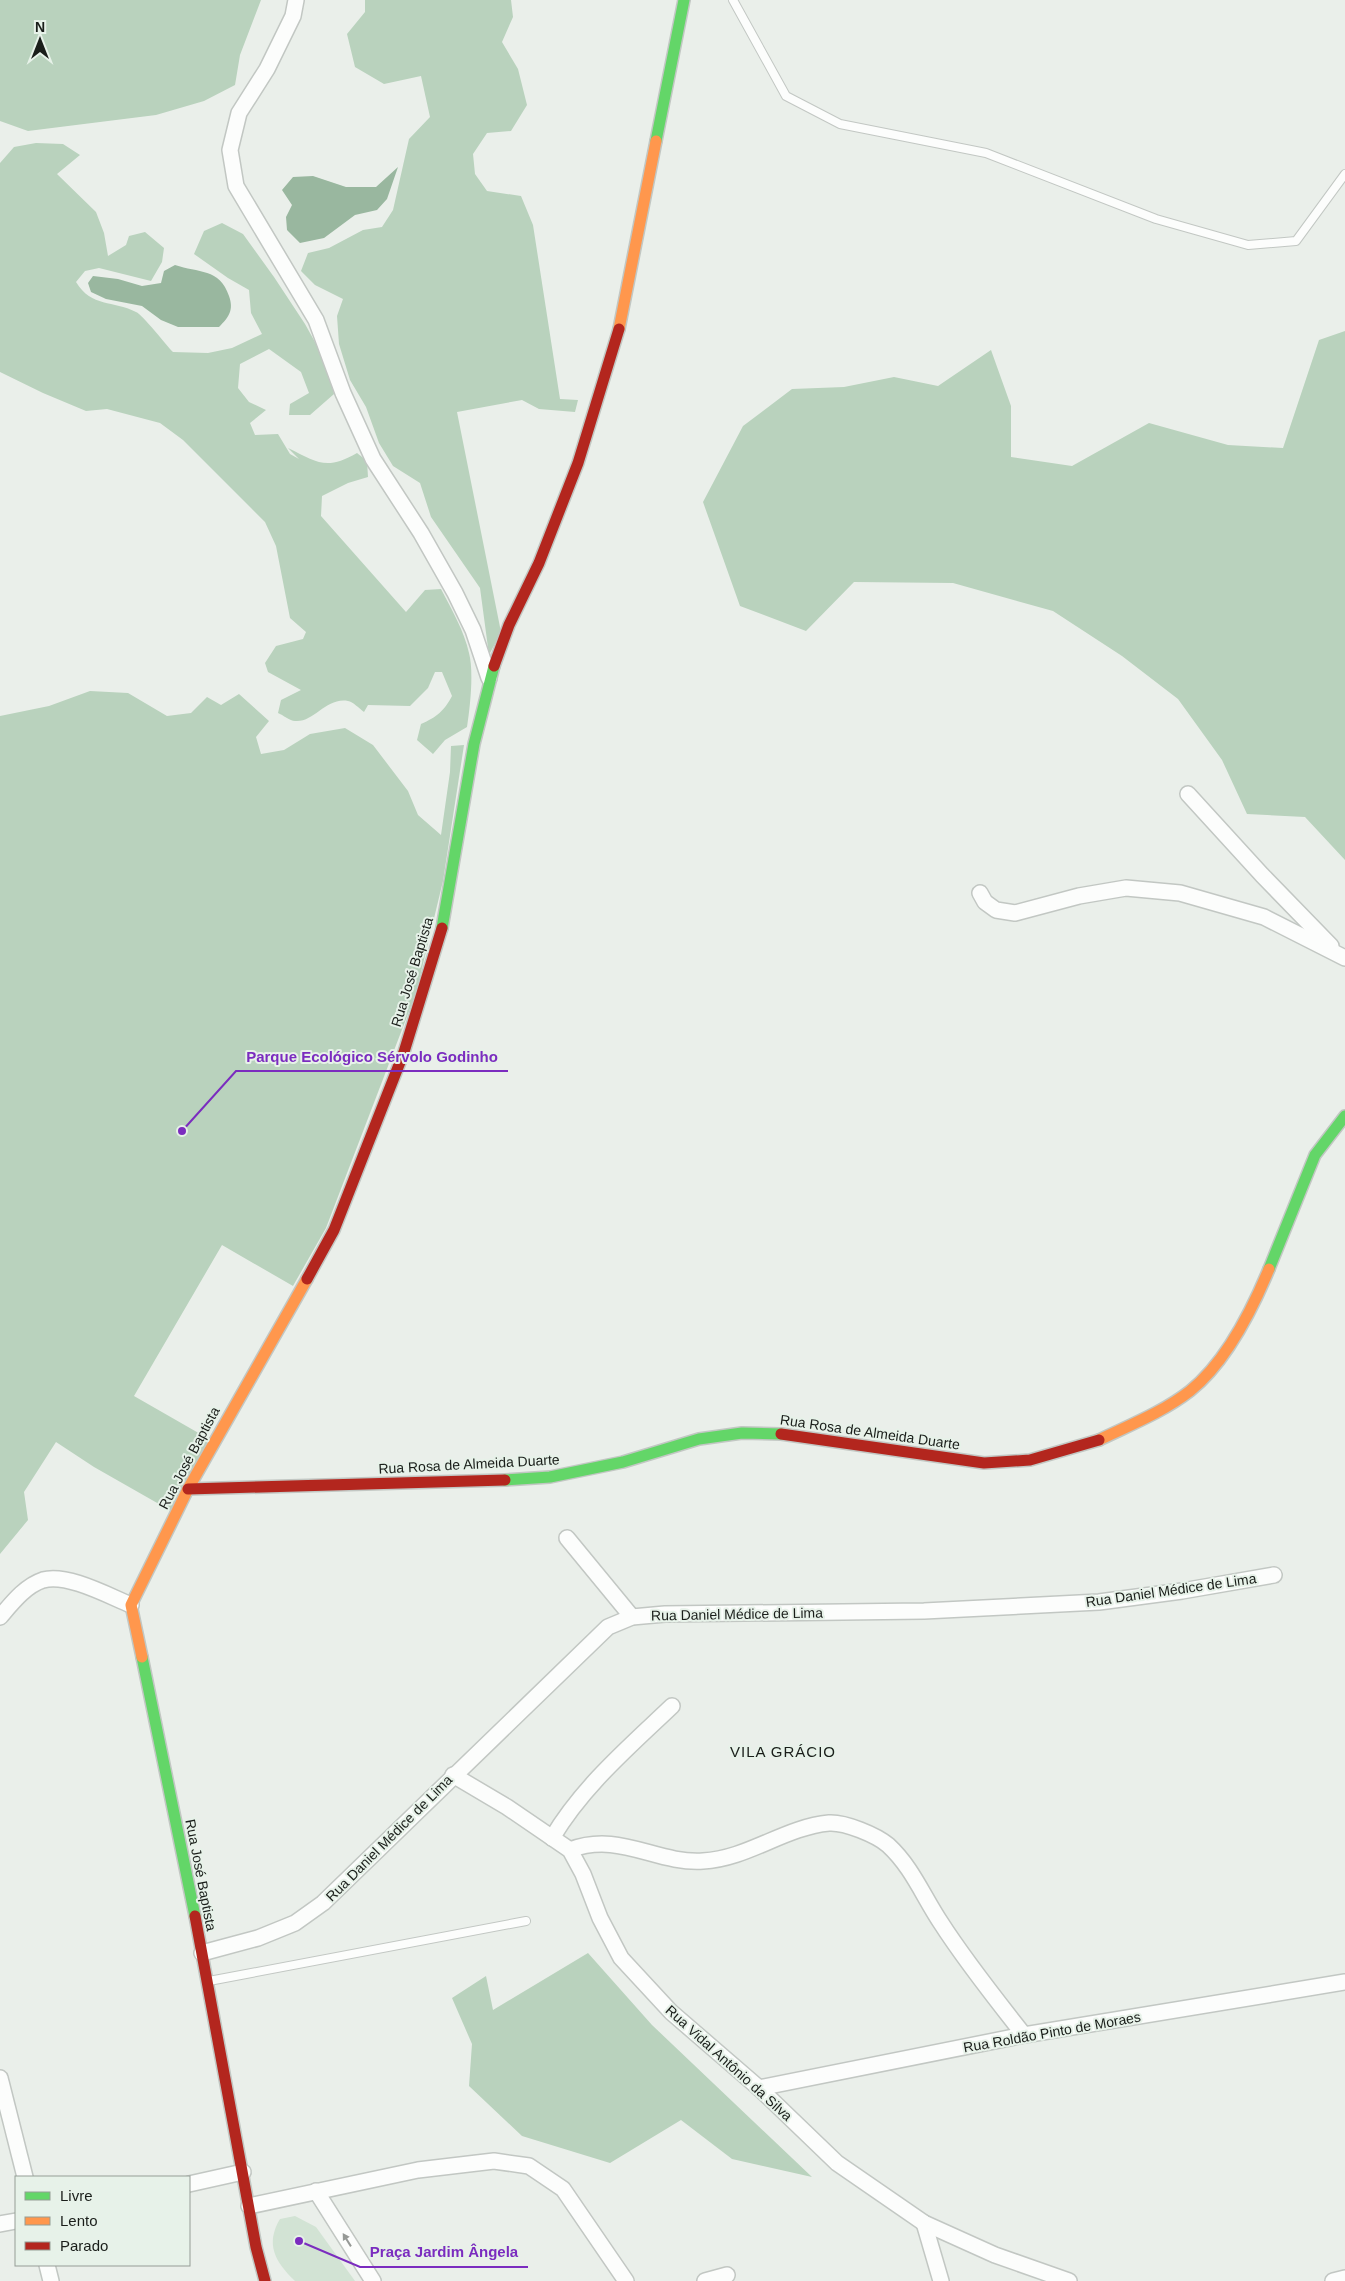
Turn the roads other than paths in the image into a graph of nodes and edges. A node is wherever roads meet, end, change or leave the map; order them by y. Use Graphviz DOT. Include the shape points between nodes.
graph roads {
  1 [pos="296,0"];
  2 [pos="684,0"];
  3 [pos="733,0"];
  4 [pos="1345,174"];
  5 [pos="489,678"];
  6 [pos="1188,794"];
  7 [pos="980,893"];
  8 [pos="1342,956"];
  9 [pos="1345,1116"];
  10 [pos="188,1489"];
  11 [pos="567,1538"];
  12 [pos="1274,1575"];
  13 [pos="131,1605"];
  14 [pos="0,1617"];
  15 [pos="632,1617"];
  16 [pos="672,1706"];
  17 [pos="453,1775"];
  18 [pos="552,1838"];
  19 [pos="570,1850"];
  20 [pos="526,1921"];
  21 [pos="202,1953"];
  22 [pos="207,1982"];
  23 [pos="1345,1982"];
  24 [pos="1024,2035"];
  25 [pos="0,2078"];
  26 [pos="759,2088"];
  27 [pos="243,2172"];
  28 [pos="25,2176"];
  29 [pos="190,2184"];
  30 [pos="316,2191"];
  31 [pos="249,2206"];
  32 [pos="15,2221"];
  33 [pos="924,2223"];
  34 [pos="0,2224"];
  35 [pos="47,2266"];
  36 [pos="727,2275"];
  37 [pos="1345,2278"];
  38 [pos="51,2281"];
  39 [pos="265,2281"];
  40 [pos="373,2281"];
  41 [pos="626,2281"];
  42 [pos="704,2281"];
  43 [pos="941,2281"];
  44 [pos="1069,2281"];
  45 [pos="1333,2281"];
  1 -- 5 [label="street" via="293,16 267,69 239,113 230,150 236,186 316,320 343,393 373,459 455,593 473,630"];
  2 -- 5 [label="street, Rua José Baptista" via="619,331 578,462 540,563 509,625"];
  3 -- 4 [label="lane" via="786,96 840,124 986,153 1175,224 1248,245 1296,241"];
  5 -- 10 [label="street, Rua José Baptista" via="474,744 445,920 404,1052 334,1230"];
  6 -- 8 [label="street"];
  7 -- 8 [label="street" via="985,902 996,910 1014,913 1126,888 1180,893 1264,917"];
  9 -- 10 [label="street, Rua Rosa de Almeida Duarte" via="1315,1155 1262,1286 1230,1347 1191,1390 1156,1413 1095,1442 1030,1460 984,1463 788,1434 742,1432 699,1439 622,1462 550,1477"];
  10 -- 13 [label="street, Rua José Baptista"];
  11 -- 15 [label="street"];
  12 -- 15 [label="street, Rua Daniel Médice de Lima" via="1099,1602 924,1611"];
  13 -- 14 [label="street" via="64,1580 44,1580 22,1592"];
  13 -- 21 [label="street, Rua José Baptista"];
  15 -- 17 [label="street, Rua Daniel Médice de Lima" via="608,1627"];
  16 -- 18 [label="street" via="597,1778 568,1812"];
  17 -- 18 [label="street, Rua Vidal Antônio da Silva"];
  17 -- 21 [label="street, Rua Daniel Médice de Lima" via="323,1903 295,1923 258,1938"];
  18 -- 19 [label="street, Rua Vidal Antônio da Silva"];
  19 -- 24 [label="street" via="601,1843 702,1861 726,1858 806,1827 831,1823 852,1826 886,1844 907,1865 940,1922"];
  19 -- 26 [label="street, Rua Vidal Antônio da Silva" via="621,1958 671,2012"];
  20 -- 22 [label="lane"];
  21 -- 22 [label="street, Rua José Baptista"];
  22 -- 27 [label="street, Rua José Baptista"];
  23 -- 24 [label="street, Rua Roldão Pinto de Moraes"];
  24 -- 26 [label="street, Rua Roldão Pinto de Moraes"];
  25 -- 28 [label="street"];
  26 -- 33 [label="street, Rua Vidal Antônio da Silva" via="837,2163"];
  27 -- 29 [label="street"];
  27 -- 31 [label="street, Rua José Baptista"];
  30 -- 31 [label="street"];
  40 -- 30 [label="street, one-way"];
  30 -- 41 [label="street" via="427,2169 494,2161 529,2166 563,2189"];
  31 -- 39 [label="street, Rua José Baptista"];
  32 -- 34 [label="street"];
  33 -- 43 [label="street"];
  33 -- 44 [label="street, Rua Vidal Antônio da Silva" via="995,2255"];
  35 -- 38 [label="street"];
  36 -- 42 [label="street"];
  37 -- 45 [label="street"];
}
